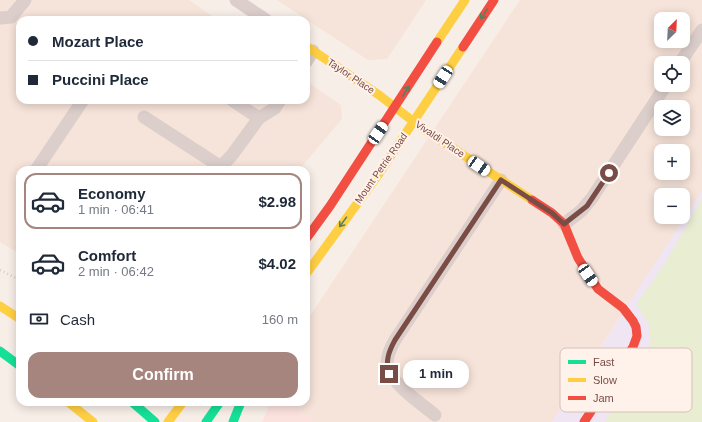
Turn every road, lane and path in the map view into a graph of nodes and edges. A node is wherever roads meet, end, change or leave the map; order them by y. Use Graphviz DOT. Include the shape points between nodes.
graph roads {
  1 [pos="25,0"];
  2 [pos="236,0"];
  3 [pos="466,0"];
  4 [pos="494,0"];
  5 [pos="260,16"];
  6 [pos="0,18"];
  7 [pos="702,30"];
  8 [pos="310,48"];
  9 [pos="685,56"];
  10 [pos="661,92"];
  11 [pos="80,104"];
  12 [pos="238,104"];
  13 [pos="278,104"];
  14 [pos="396,107"];
  15 [pos="144,117"];
  16 [pos="259,118"];
  17 [pos="414,121"];
  18 [pos="39,166"];
  19 [pos="215,166"];
  20 [pos="222,166"];
  21 [pos="501,180"];
  22 [pos="564,224"];
  23 [pos="310,234"];
  24 [pos="310,268"];
  25 [pos="0,270"];
  26 [pos="16,278"];
  27 [pos="0,306"];
  28 [pos="16,316"];
  29 [pos="632,348"];
  30 [pos="0,350"];
  31 [pos="16,363"];
  32 [pos="73,406"];
  33 [pos="137,406"];
  34 [pos="180,406"];
  35 [pos="217,406"];
  36 [pos="239,406"];
  37 [pos="591,412"];
  38 [pos="435,415"];
  39 [pos="93,422"];
  40 [pos="155,422"];
  41 [pos="168,422"];
  42 [pos="206,422"];
  43 [pos="233,422"];
  44 [pos="584,422"];
  1 -- 6 [label="street" via="11,16"];
  2 -- 5 [label="street"];
  14 -- 3 [label="main road, Mount Petrie Road, one-way"];
  4 -- 17 [label="main road, Mount Petrie Road, one-way"];
  7 -- 9 [label="street"];
  8 -- 14 [label="main road, Taylor Place"];
  10 -- 22 [label="street" via="592,198 581,211"];
  11 -- 18 [label="street"];
  12 -- 16 [label="street"];
  13 -- 16 [label="street"];
  14 -- 17 [label="main road, Vivaldi Place"];
  14 -- 23 [label="main road, Mount Petrie Road"];
  15 -- 19 [label="street"];
  16 -- 20 [label="street"];
  17 -- 21 [label="main road, Vivaldi Place"];
  17 -- 24 [label="main road, Mount Petrie Road, one-way"];
  21 -- 22 [label="main road, Vivaldi Place" via="552,213"];
  21 -- 38 [label="street" via="388,353 389,374"];
  22 -- 29 [label="main road, Vivaldi Place" via="578,258 598,289 630,316 637,332"];
  25 -- 26 [label="path"];
  27 -- 28 [label="main road"];
  30 -- 31 [label="main road"];
  32 -- 39 [label="main road"];
  33 -- 40 [label="main road"];
  34 -- 41 [label="main road"];
  35 -- 42 [label="main road"];
  36 -- 43 [label="main road"];
  37 -- 44 [label="main road, Vivaldi Place"];
}
